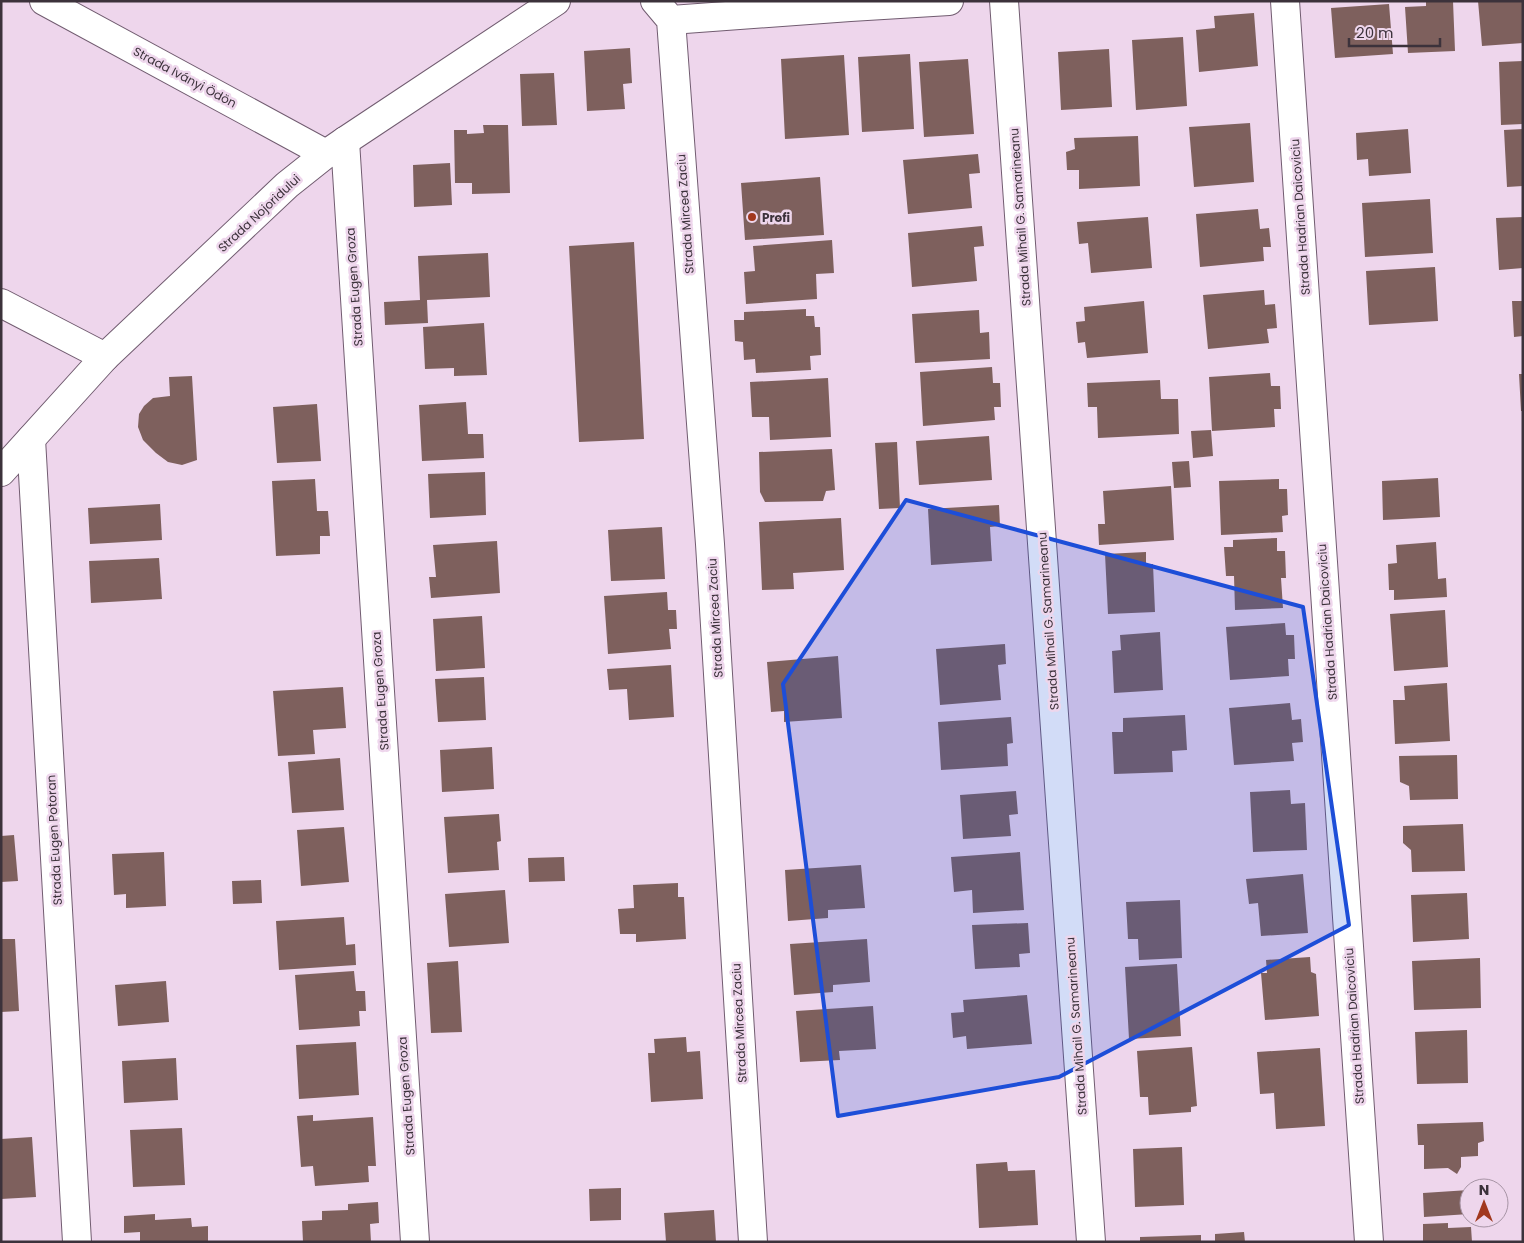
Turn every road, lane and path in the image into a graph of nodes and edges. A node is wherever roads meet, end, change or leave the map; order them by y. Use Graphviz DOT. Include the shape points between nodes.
graph roads {
  1 [pos="44,1"];
  2 [pos="556,1"];
  3 [pos="948,1"];
  4 [pos="1004,1"];
  5 [pos="1286,1"];
  6 [pos="663,11"];
  7 [pos="336,147"];
  8 [pos="1,303"];
  9 [pos="105,357"];
  10 [pos="31,439"];
  11 [pos="1,472"];
  12 [pos="77,1242"];
  13 [pos="415,1242"];
  14 [pos="752,1242"];
  15 [pos="1091,1242"];
  16 [pos="1368,1242"];
  1 -- 7 [label="street, Strada Iványi Ödön"];
  2 -- 7 [label="street, Strada Nojoridului"];
  3 -- 6 [label="street" via="850,7"];
  4 -- 15 [label="street, Strada Mihail G. Samarineanu"];
  5 -- 16 [label="street, Strada Hadrian Daicoviciu"];
  6 -- 14 [label="street, Strada Mircea Zaciu" via="710,544"];
  7 -- 9 [label="street, Strada Nojoridului" via="287,186"];
  7 -- 13 [label="street, Strada Eugen Groza"];
  8 -- 9 [label="street"];
  9 -- 10 [label="street, Strada Nojoridului"];
  10 -- 11 [label="street, Strada Nojoridului"];
  10 -- 12 [label="street, Strada Eugen Potoran"];
}
